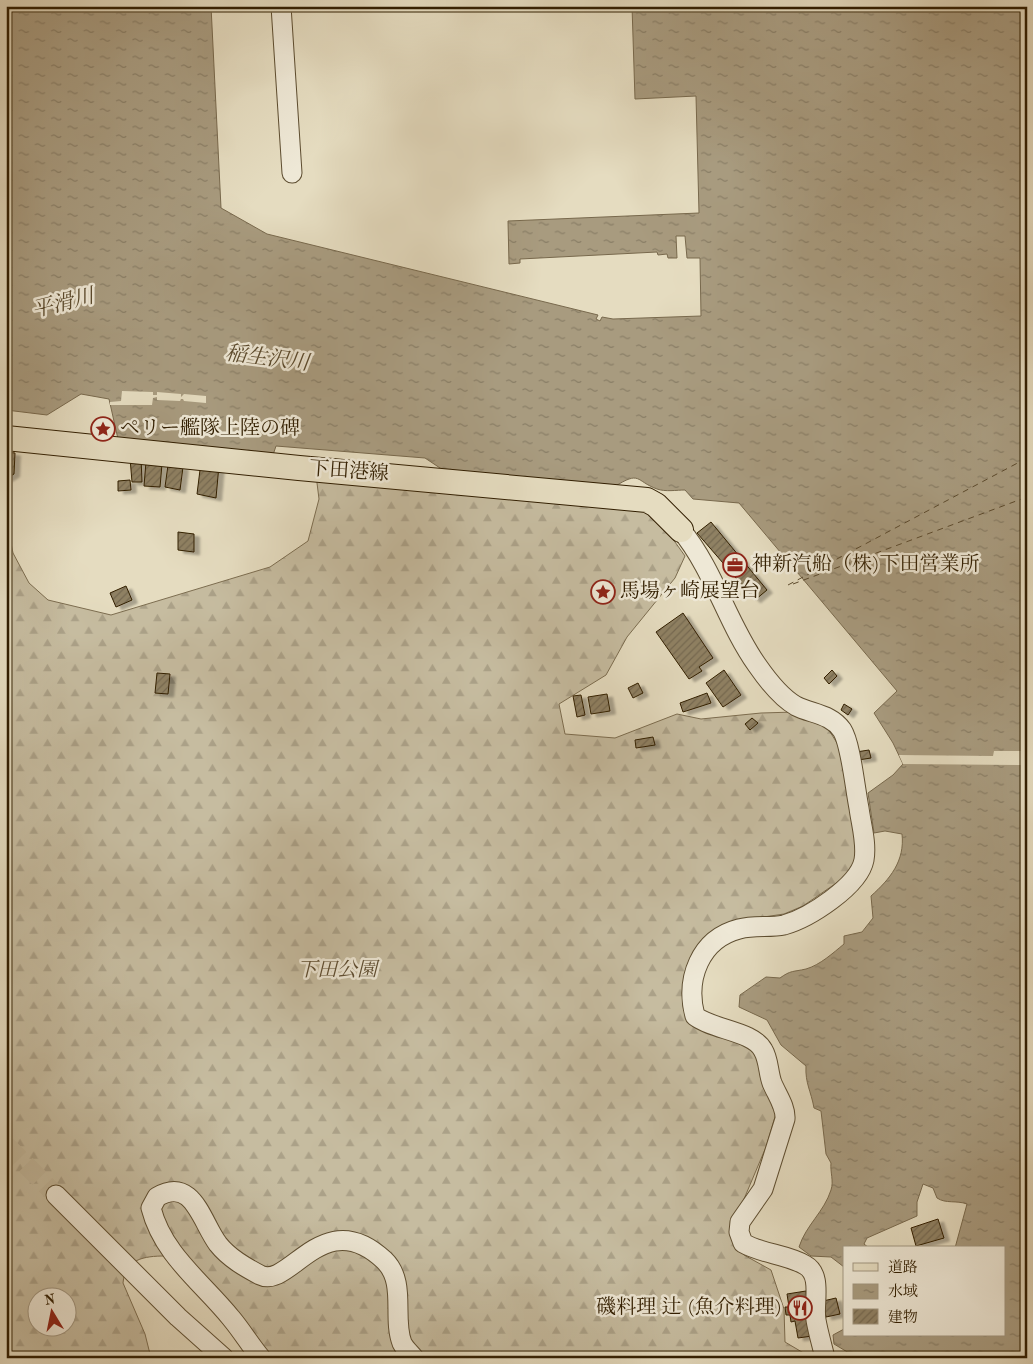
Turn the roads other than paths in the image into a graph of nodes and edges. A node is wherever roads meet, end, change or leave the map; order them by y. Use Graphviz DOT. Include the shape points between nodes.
graph roads {
  1 [pos="281,6"];
  2 [pos="292,173"];
  3 [pos="6,438"];
  4 [pos="680,530"];
  5 [pos="56,1195"];
  6 [pos="224,1358"];
  7 [pos="261,1358"];
  8 [pos="414,1358"];
  9 [pos="825,1358"];
  1 -- 2 [label="street"];
  3 -- 4 [label="main road, 下田港線" via="646,500 661,509"];
  4 -- 9 [label="street" via="695,547 757,665 796,706 830,719 841,728 865,843 864,860 855,879 839,894 794,922 740,928 706,948 697,962 692,992 695,1016 709,1025 756,1041 764,1051 785,1119 763,1189 740,1222 739,1232 743,1243 752,1248 811,1269 815,1280 816,1318"];
  5 -- 6 [label="street" via="178,1317"];
  7 -- 8 [label="street" via="231,1318 168,1248 155,1224 151,1208 156,1197 174,1190 182,1192 191,1199 230,1256 263,1276 284,1273 316,1247 327,1243 346,1241 368,1248 385,1261 393,1274 398,1288 398,1330 403,1345"];
}
